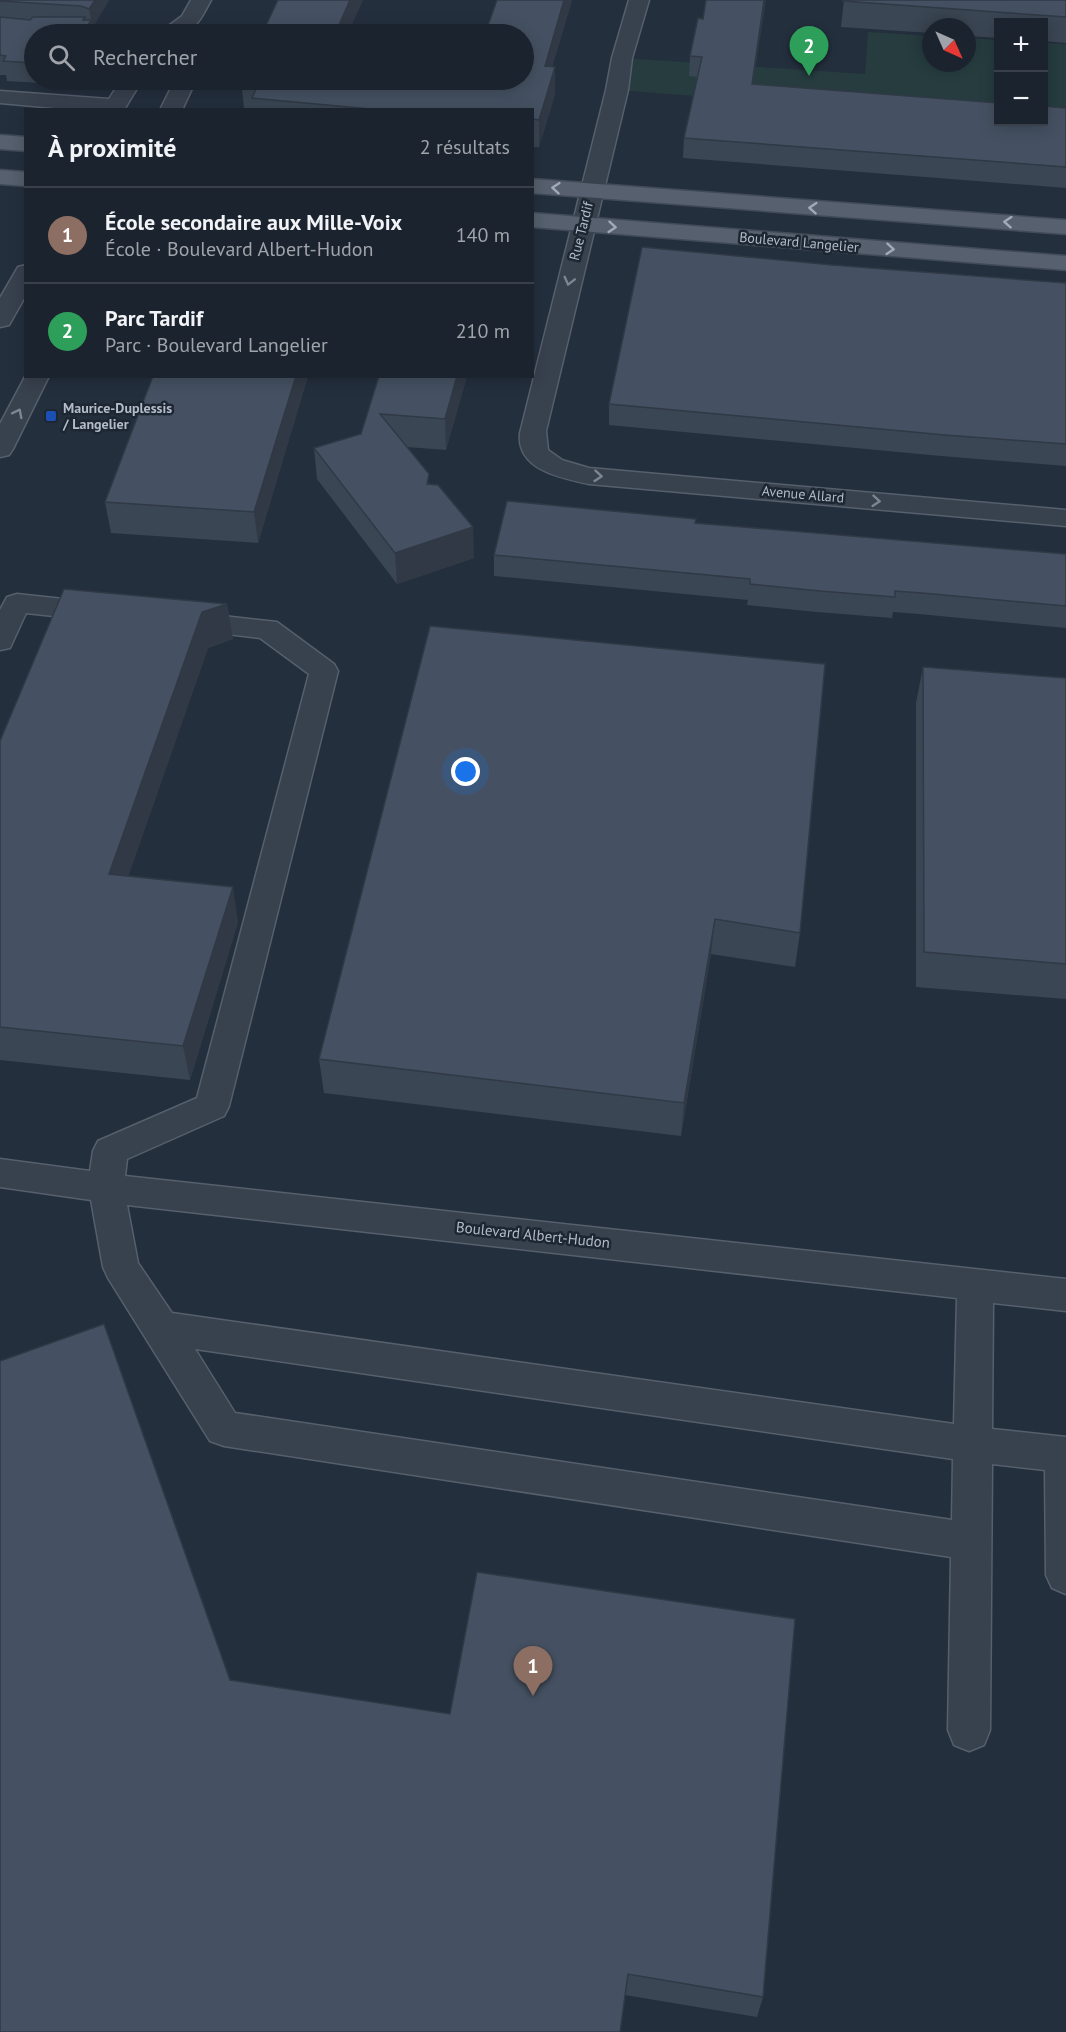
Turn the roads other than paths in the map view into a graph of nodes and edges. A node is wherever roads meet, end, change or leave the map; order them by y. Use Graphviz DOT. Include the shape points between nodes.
graph roads {
  1 [pos="201,0"];
  2 [pos="639,0"];
  3 [pos="193,24"];
  4 [pos="79,90"];
  5 [pos="125,90"];
  6 [pos="180,90"];
  7 [pos="0,97"];
  8 [pos="71,102"];
  9 [pos="114,108"];
  10 [pos="172,108"];
  11 [pos="0,142"];
  12 [pos="24,144"];
  13 [pos="0,177"];
  14 [pos="24,179"];
  15 [pos="534,186"];
  16 [pos="591,190"];
  17 [pos="534,220"];
  18 [pos="583,224"];
  19 [pos="1066,227"];
  20 [pos="1066,263"];
  21 [pos="24,277"];
  22 [pos="0,320"];
  23 [pos="36,378"];
  24 [pos="0,449"];
  25 [pos="543,461"];
  26 [pos="1066,518"];
  27 [pos="130,615"];
  28 [pos="164,619"];
  29 [pos="4,625"];
  30 [pos="0,1173"];
  31 [pos="106,1188"];
  32 [pos="975,1284"];
  33 [pos="1066,1295"];
  34 [pos="161,1328"];
  35 [pos="972,1444"];
  36 [pos="1065,1455"];
  37 [pos="973,1542"];
  38 [pos="1066,1575"];
  39 [pos="969,1730"];
  1 -- 3 [label="street"];
  2 -- 16 [label="street, Rue Tardif"];
  4 -- 8 [label="street"];
  5 -- 9 [label="street"];
  6 -- 10 [label="street"];
  7 -- 8 [label="street"];
  8 -- 9 [label="street"];
  11 -- 12 [label="main road"];
  13 -- 14 [label="main road"];
  16 -- 15 [label="main road, one-way"];
  16 -- 18 [label="street, Rue Tardif"];
  19 -- 16 [label="main road, one-way"];
  17 -- 18 [label="main road, Boulevard Langelier"];
  18 -- 20 [label="main road, Boulevard Langelier, one-way"];
  18 -- 25 [label="street, Rue Tardif, one-way" via="532,441"];
  21 -- 22 [label="street"];
  24 -- 23 [label="street, one-way"];
  25 -- 26 [label="street, Avenue Allard, one-way" via="589,476"];
  27 -- 29 [label="street" via="17,603"];
  28 -- 31 [label="street" via="267,629 324,671 212,1106 110,1151"];
  30 -- 31 [label="street, Boulevard Albert-Hudon"];
  31 -- 32 [label="street, Boulevard Albert-Hudon"];
  31 -- 34 [label="street" via="121,1267"];
  32 -- 33 [label="street, Boulevard Albert-Hudon"];
  32 -- 35 [label="street"];
  34 -- 35 [label="street"];
  34 -- 37 [label="street" via="224,1429"];
  35 -- 36 [label="street"];
  35 -- 37 [label="street"];
  36 -- 38 [label="street"];
  37 -- 39 [label="street"];
}
